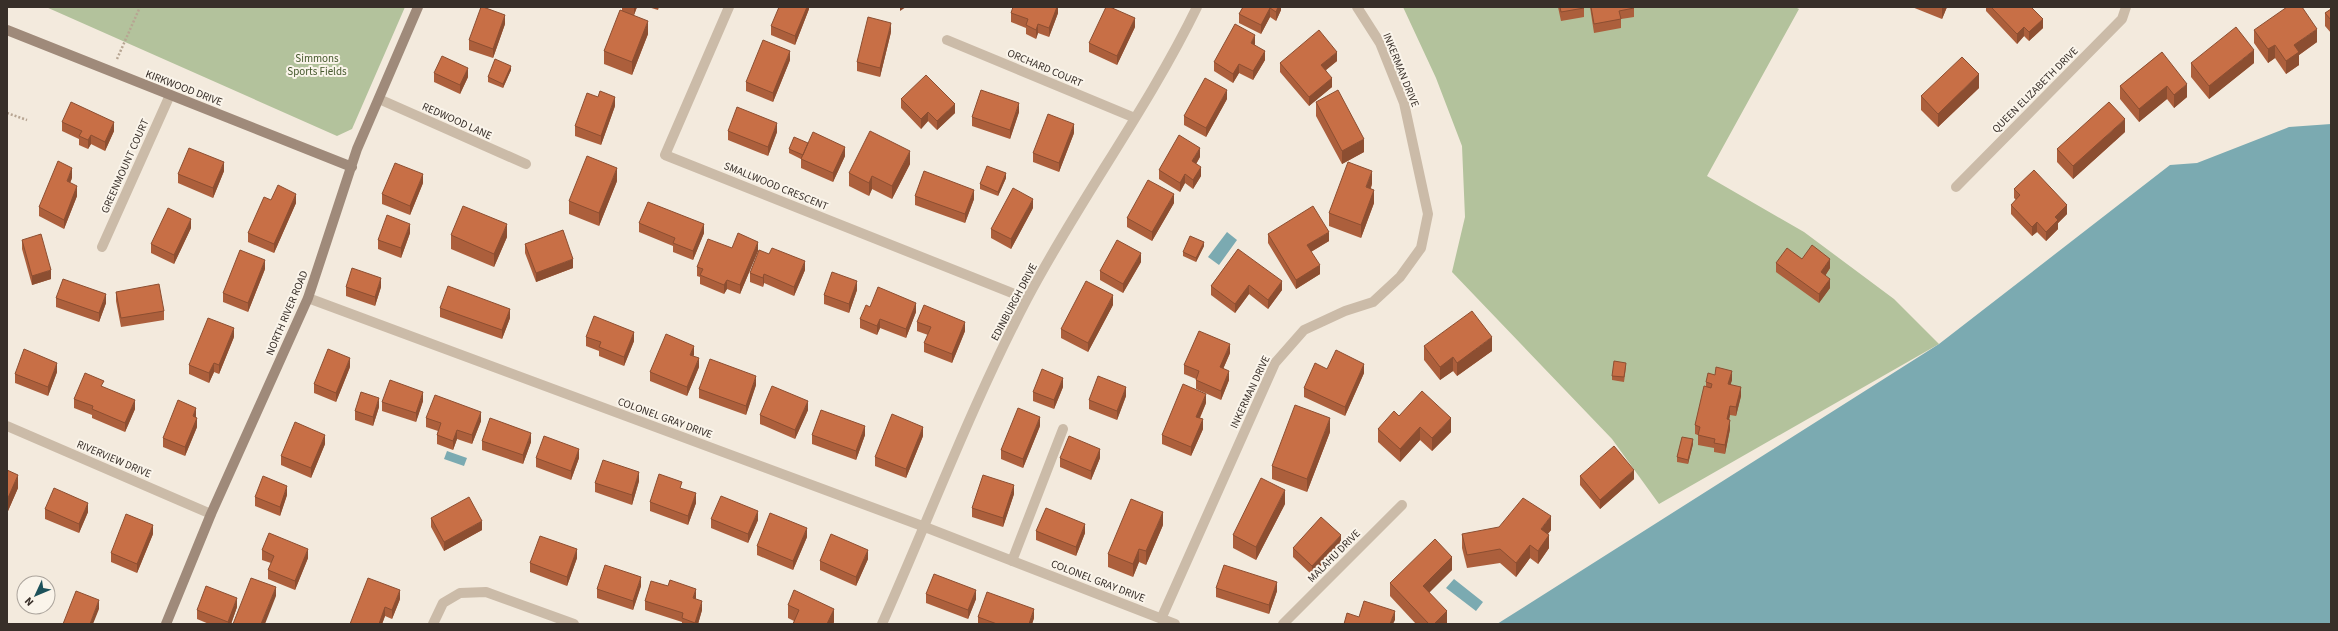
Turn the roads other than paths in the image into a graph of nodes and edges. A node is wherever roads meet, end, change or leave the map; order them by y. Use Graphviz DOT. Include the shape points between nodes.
graph roads {
  1 [pos="418,7"];
  2 [pos="729,7"];
  3 [pos="1198,7"];
  4 [pos="1357,7"];
  5 [pos="2126,7"];
  6 [pos="7,30"];
  7 [pos="947,40"];
  8 [pos="170,95"];
  9 [pos="379,99"];
  10 [pos="1134,118"];
  11 [pos="526,164"];
  12 [pos="352,167"];
  13 [pos="1956,187"];
  14 [pos="102,247"];
  15 [pos="308,298"];
  16 [pos="1027,299"];
  17 [pos="7,426"];
  18 [pos="1063,429"];
  19 [pos="1402,505"];
  20 [pos="211,514"];
  21 [pos="925,527"];
  22 [pos="1012,561"];
  23 [pos="1162,619"];
  24 [pos="166,624"];
  25 [pos="433,624"];
  26 [pos="574,624"];
  27 [pos="882,624"];
  28 [pos="1175,624"];
  29 [pos="1283,624"];
  1 -- 9 [label="main road, NORTH RIVER ROAD"];
  2 -- 16 [label="street, SMALLWOOD CRESCENT" via="665,155"];
  3 -- 10 [label="street, EDINBURGH DRIVE"];
  4 -- 23 [label="street, INKERMAN DRIVE" via="1380,43 1404,103 1428,214 1420,248 1400,277 1373,302 1345,311 1304,330 1275,362"];
  5 -- 13 [label="street, QUEEN ELIZABETH DRIVE" via="2122,19"];
  6 -- 8 [label="main road, KIRKWOOD DRIVE"];
  7 -- 10 [label="street, ORCHARD COURT"];
  8 -- 12 [label="main road, KIRKWOOD DRIVE"];
  8 -- 14 [label="street, GREENMOUNT COURT"];
  9 -- 11 [label="street, REDWOOD LANE"];
  9 -- 12 [label="main road, NORTH RIVER ROAD"];
  10 -- 16 [label="street, EDINBURGH DRIVE"];
  12 -- 15 [label="main road, NORTH RIVER ROAD"];
  15 -- 20 [label="main road, NORTH RIVER ROAD"];
  15 -- 21 [label="street, COLONEL GRAY DRIVE"];
  16 -- 21 [label="street, EDINBURGH DRIVE" via="969,420"];
  17 -- 20 [label="street, RIVERVIEW DRIVE"];
  18 -- 22 [label="street"];
  19 -- 29 [label="street, MALAHU DRIVE"];
  20 -- 24 [label="main road, NORTH RIVER ROAD"];
  21 -- 22 [label="street, COLONEL GRAY DRIVE"];
  21 -- 27 [label="street, EDINBURGH DRIVE"];
  22 -- 23 [label="street, COLONEL GRAY DRIVE"];
  23 -- 28 [label="street, COLONEL GRAY DRIVE"];
  25 -- 26 [label="street" via="443,603 460,593 486,592"];
}
